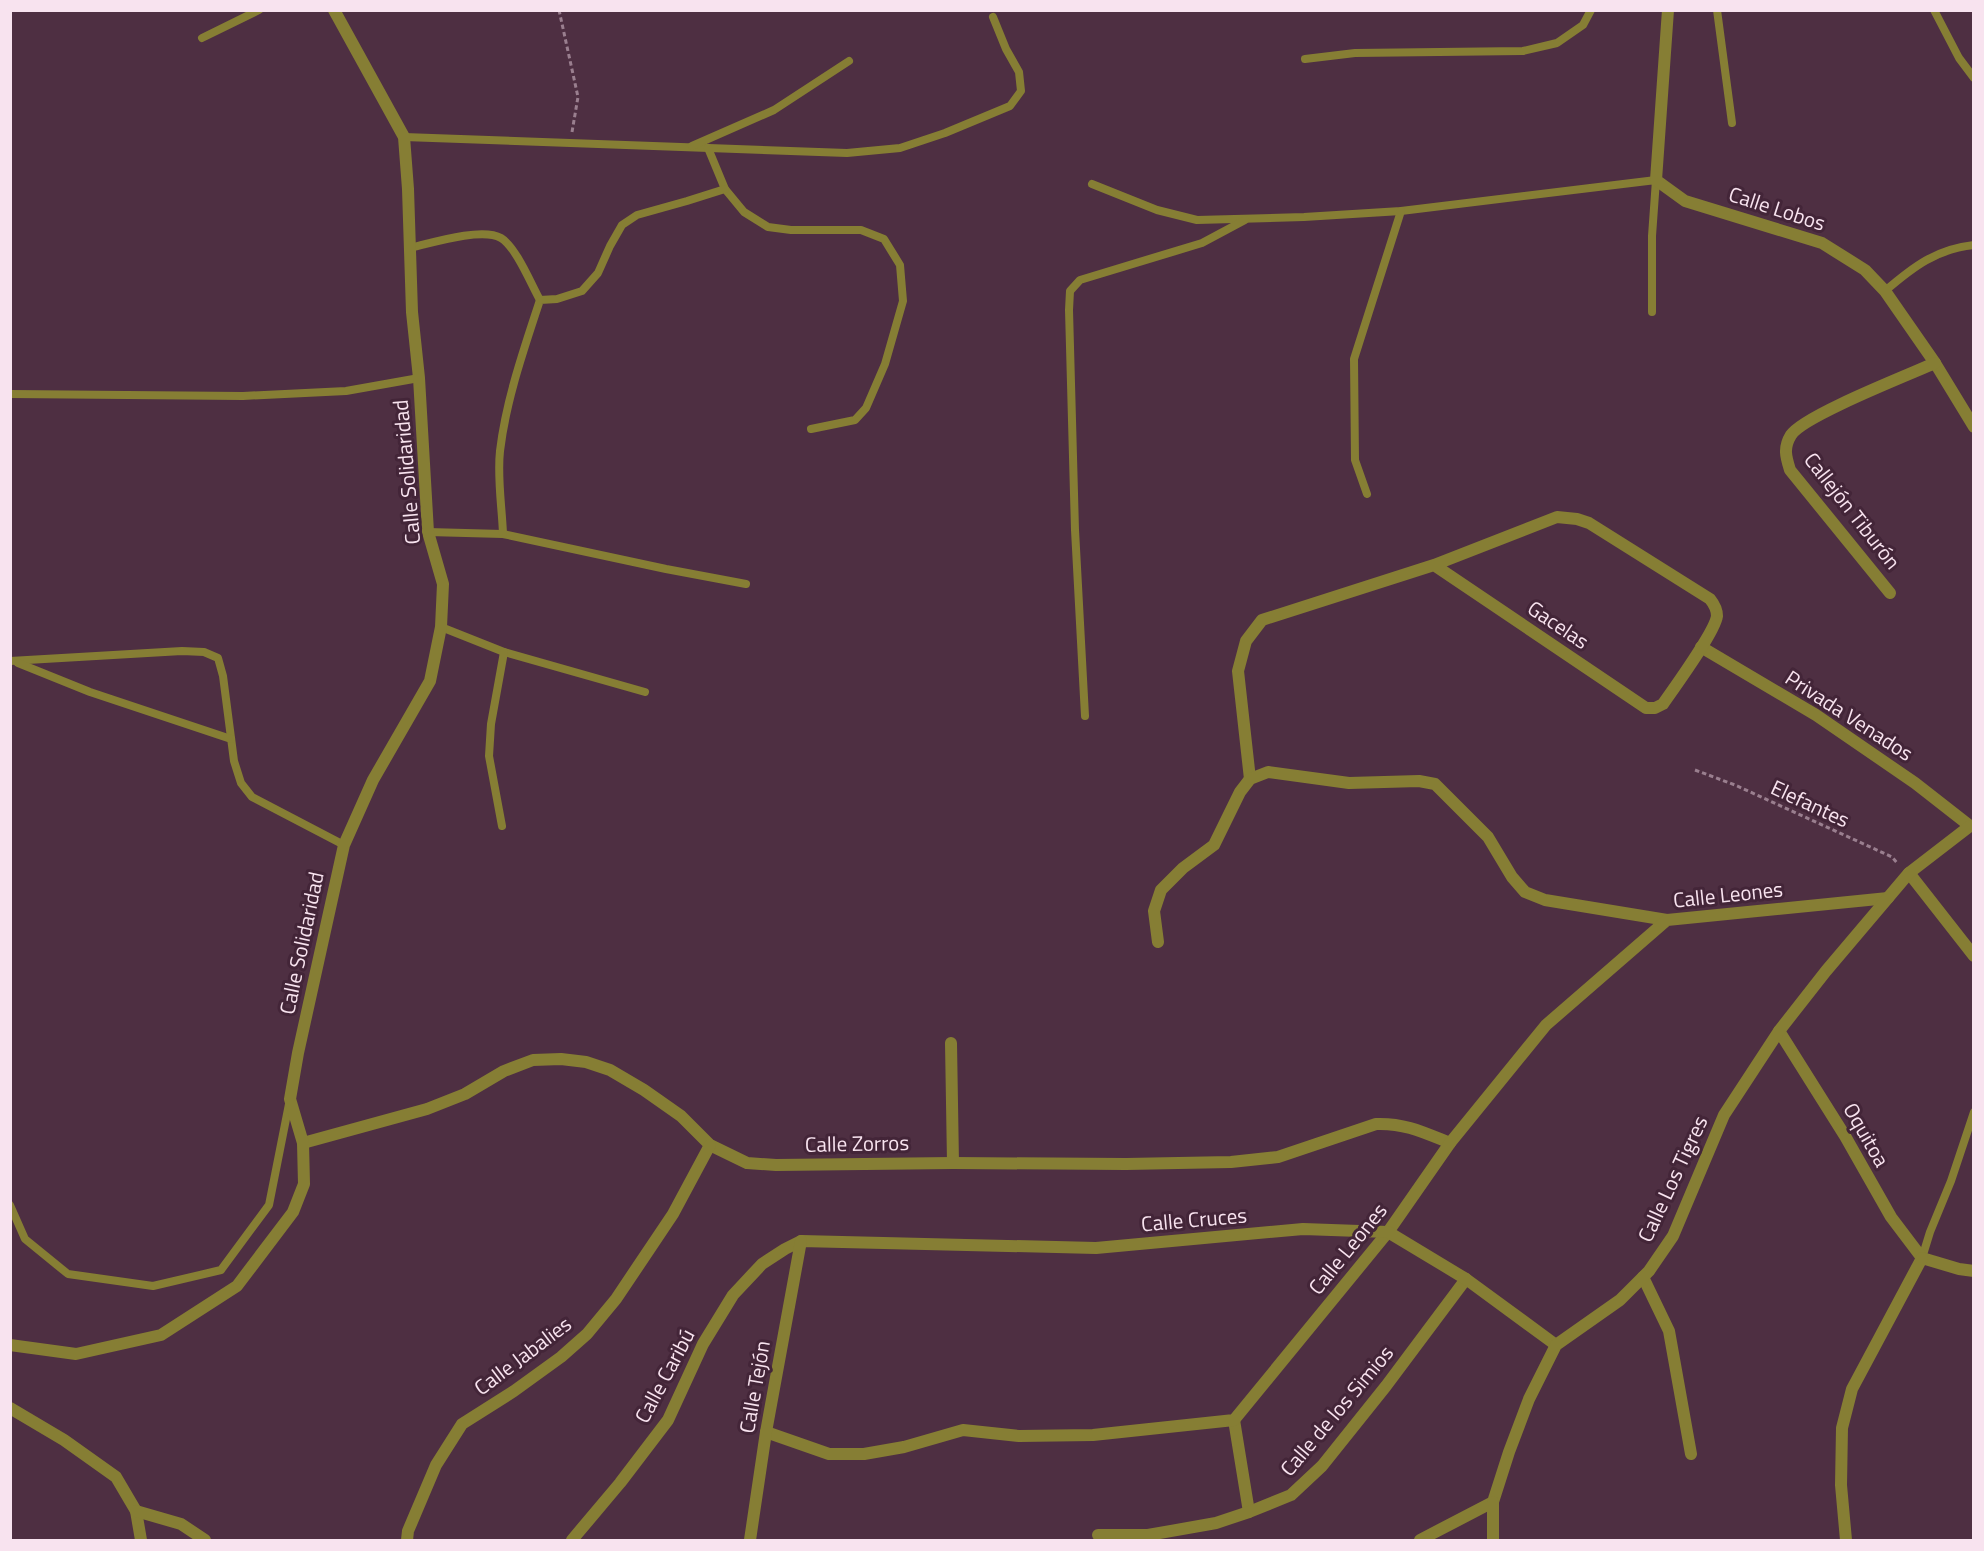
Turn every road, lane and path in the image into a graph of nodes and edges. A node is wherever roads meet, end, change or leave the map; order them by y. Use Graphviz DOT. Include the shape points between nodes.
graph roads {
  1 [pos="259,10"];
  2 [pos="334,10"];
  3 [pos="559,10"];
  4 [pos="1591,10"];
  5 [pos="1668,10"];
  6 [pos="1717,10"];
  7 [pos="1934,10"];
  8 [pos="993,17"];
  9 [pos="202,38"];
  10 [pos="1305,59"];
  11 [pos="849,62"];
  12 [pos="1974,78"];
  13 [pos="1732,123"];
  14 [pos="404,136"];
  15 [pos="570,142"];
  16 [pos="691,147"];
  17 [pos="708,148"];
  18 [pos="1656,180"];
  19 [pos="1092,184"];
  20 [pos="725,189"];
  21 [pos="1401,211"];
  22 [pos="1246,219"];
  23 [pos="1974,245"];
  24 [pos="410,248"];
  25 [pos="1885,291"];
  26 [pos="540,300"];
  27 [pos="1652,312"];
  28 [pos="1935,363"];
  29 [pos="419,378"];
  30 [pos="10,394"];
  31 [pos="1974,427"];
  32 [pos="811,429"];
  33 [pos="1367,494"];
  34 [pos="428,532"];
  35 [pos="503,534"];
  36 [pos="1434,565"];
  37 [pos="746,584"];
  38 [pos="1890,593"];
  39 [pos="441,627"];
  40 [pos="1701,647"];
  41 [pos="504,652"];
  42 [pos="12,661"];
  43 [pos="645,692"];
  44 [pos="1085,716"];
  45 [pos="231,739"];
  46 [pos="1695,770"];
  47 [pos="1250,779"];
  48 [pos="502,826"];
  49 [pos="1972,826"];
  50 [pos="344,845"];
  51 [pos="1909,873"];
  52 [pos="1888,898"];
  53 [pos="1667,920"];
  54 [pos="1158,942"];
  55 [pos="1974,956"];
  56 [pos="1779,1030"];
  57 [pos="951,1043"];
  58 [pos="290,1099"];
  59 [pos="1974,1112"];
  60 [pos="303,1143"];
  61 [pos="1450,1143"];
  62 [pos="710,1145"];
  63 [pos="953,1163"];
  64 [pos="10,1205"];
  65 [pos="1388,1232"];
  66 [pos="801,1241"];
  67 [pos="1922,1258"];
  68 [pos="1974,1271"];
  69 [pos="1643,1277"];
  70 [pos="1466,1279"];
  71 [pos="10,1345"];
  72 [pos="1556,1345"];
  73 [pos="10,1408"];
  74 [pos="1234,1420"];
  75 [pos="766,1432"];
  76 [pos="1691,1454"];
  77 [pos="1493,1502"];
  78 [pos="136,1511"];
  79 [pos="1249,1512"];
  80 [pos="1098,1534"];
  81 [pos="141,1540"];
  82 [pos="205,1540"];
  83 [pos="407,1540"];
  84 [pos="572,1540"];
  85 [pos="750,1540"];
  86 [pos="1420,1540"];
  87 [pos="1493,1540"];
  88 [pos="1846,1540"];
  1 -- 9 [label="lane"];
  2 -- 14 [label="street, Calle Solidaridad"];
  3 -- 15 [label="path" via="578,97"];
  4 -- 10 [label="lane" via="1583,25 1557,43 1523,51 1354,53"];
  5 -- 18 [label="street"];
  6 -- 13 [label="lane"];
  7 -- 12 [label="lane"];
  8 -- 17 [label="lane" via="1019,72 1021,91 1010,106 900,148 847,153"];
  11 -- 16 [label="lane" via="774,110"];
  14 -- 15 [label="lane"];
  14 -- 24 [label="street, Calle Solidaridad"];
  15 -- 16 [label="lane"];
  16 -- 17 [label="lane"];
  17 -- 20 [label="lane"];
  18 -- 21 [label="lane"];
  18 -- 25 [label="street, Calle Lobos" via="1685,201 1822,243 1865,270"];
  18 -- 27 [label="lane"];
  19 -- 22 [label="lane" via="1158,210 1197,220"];
  20 -- 26 [label="lane" via="637,215 622,225 598,273 582,291"];
  20 -- 32 [label="lane" via="744,212 768,227 861,230 884,239 900,265 903,301 885,364 866,408 855,420"];
  21 -- 22 [label="lane"];
  21 -- 33 [label="lane" via="1354,359 1354,460"];
  22 -- 44 [label="lane" via="1202,243 1080,280 1070,291 1075,530"];
  23 -- 25 [label="lane" via="1933,256"];
  24 -- 26 [label="lane" via="482,233 500,237 512,249"];
  24 -- 29 [label="street, Calle Solidaridad"];
  25 -- 28 [label="street, Calle Lobos"];
  26 -- 35 [label="lane" via="505,418 500,453"];
  28 -- 31 [label="street, Calle Lobos"];
  28 -- 38 [label="street, Callejón Tiburón" via="1811,418 1792,434 1784,450 1790,470"];
  29 -- 30 [label="lane" via="346,391 243,396"];
  29 -- 34 [label="street, Calle Solidaridad"];
  34 -- 35 [label="lane"];
  34 -- 39 [label="street, Calle Solidaridad" via="442,584"];
  35 -- 37 [label="lane"];
  36 -- 40 [label="street, Gacelas" via="1646,708 1663,704"];
  36 -- 40 [label="street" via="1557,517 1577,519 1710,599 1717,618"];
  36 -- 47 [label="street" via="1262,620 1246,641 1238,671"];
  39 -- 41 [label="lane"];
  39 -- 50 [label="street, Calle Solidaridad" via="430,681 373,780"];
  40 -- 49 [label="street, Privada Venados" via="1816,715"];
  41 -- 43 [label="lane"];
  41 -- 48 [label="lane" via="489,756"];
  42 -- 45 [label="lane" via="90,692"];
  42 -- 45 [label="lane" via="204,652 218,658"];
  45 -- 50 [label="lane" via="241,783 252,797"];
  46 -- 51 [label="path, Elefantes" via="1892,857"];
  47 -- 53 [label="street" via="1268,772 1349,783 1435,784 1488,837 1525,892 1545,900"];
  47 -- 54 [label="street" via="1214,845 1161,890 1154,911"];
  49 -- 51 [label="street, Calle Los Tigres"];
  50 -- 58 [label="street, Calle Solidaridad"];
  51 -- 52 [label="street, Calle Los Tigres"];
  51 -- 55 [label="street"];
  52 -- 53 [label="street, Calle Leones"];
  52 -- 56 [label="street, Calle Los Tigres"];
  53 -- 61 [label="street, Calle Leones" via="1546,1025"];
  56 -- 67 [label="street, Oquitoa" via="1891,1217"];
  56 -- 69 [label="street, Calle Los Tigres" via="1724,1115 1673,1236"];
  57 -- 63 [label="street"];
  58 -- 60 [label="street"];
  58 -- 64 [label="lane" via="269,1205 221,1270 153,1286 68,1274 25,1239"];
  59 -- 67 [label="lane"];
  60 -- 62 [label="street, Calle Zorros" via="427,1109 533,1060 561,1059 610,1070 681,1116"];
  60 -- 71 [label="street" via="303,1184 293,1212 237,1286 161,1335 76,1354"];
  61 -- 63 [label="street, Calle Zorros" via="1393,1123 1376,1124 1278,1157 1242,1161"];
  61 -- 65 [label="street, Calle Leones"];
  62 -- 63 [label="street, Calle Zorros" via="747,1163"];
  62 -- 83 [label="street, Calle Jabalies" via="673,1214 616,1299 586,1334 514,1391 462,1424 436,1465"];
  65 -- 66 [label="street, Calle Cruces" via="1303,1229 1096,1248"];
  65 -- 70 [label="street, Calle Cruces"];
  65 -- 74 [label="street, Calle Leones"];
  66 -- 75 [label="street, Calle Tejón"];
  66 -- 84 [label="street, Calle Caribú" via="762,1264 733,1295 703,1344 668,1420"];
  67 -- 68 [label="street"];
  67 -- 88 [label="street" via="1852,1389 1842,1428 1841,1485"];
  69 -- 72 [label="street, Calle Los Tigres" via="1620,1300"];
  69 -- 76 [label="street" via="1669,1331"];
  70 -- 72 [label="street, Calle Cruces"];
  70 -- 79 [label="street, Calle de los Simios" via="1322,1466 1291,1495"];
  72 -- 77 [label="street, Calle Los Tigres" via="1529,1399"];
  73 -- 78 [label="street" via="116,1477"];
  74 -- 75 [label="street" via="1093,1435 1019,1436 963,1430 864,1454 829,1454"];
  74 -- 79 [label="street"];
  75 -- 85 [label="street, Calle Tejón"];
  77 -- 86 [label="street"];
  77 -- 87 [label="street, Calle Los Tigres"];
  78 -- 81 [label="street"];
  78 -- 82 [label="street" via="181,1524"];
  79 -- 80 [label="street, Calle de los Simios" via="1216,1523 1148,1535"];
}
